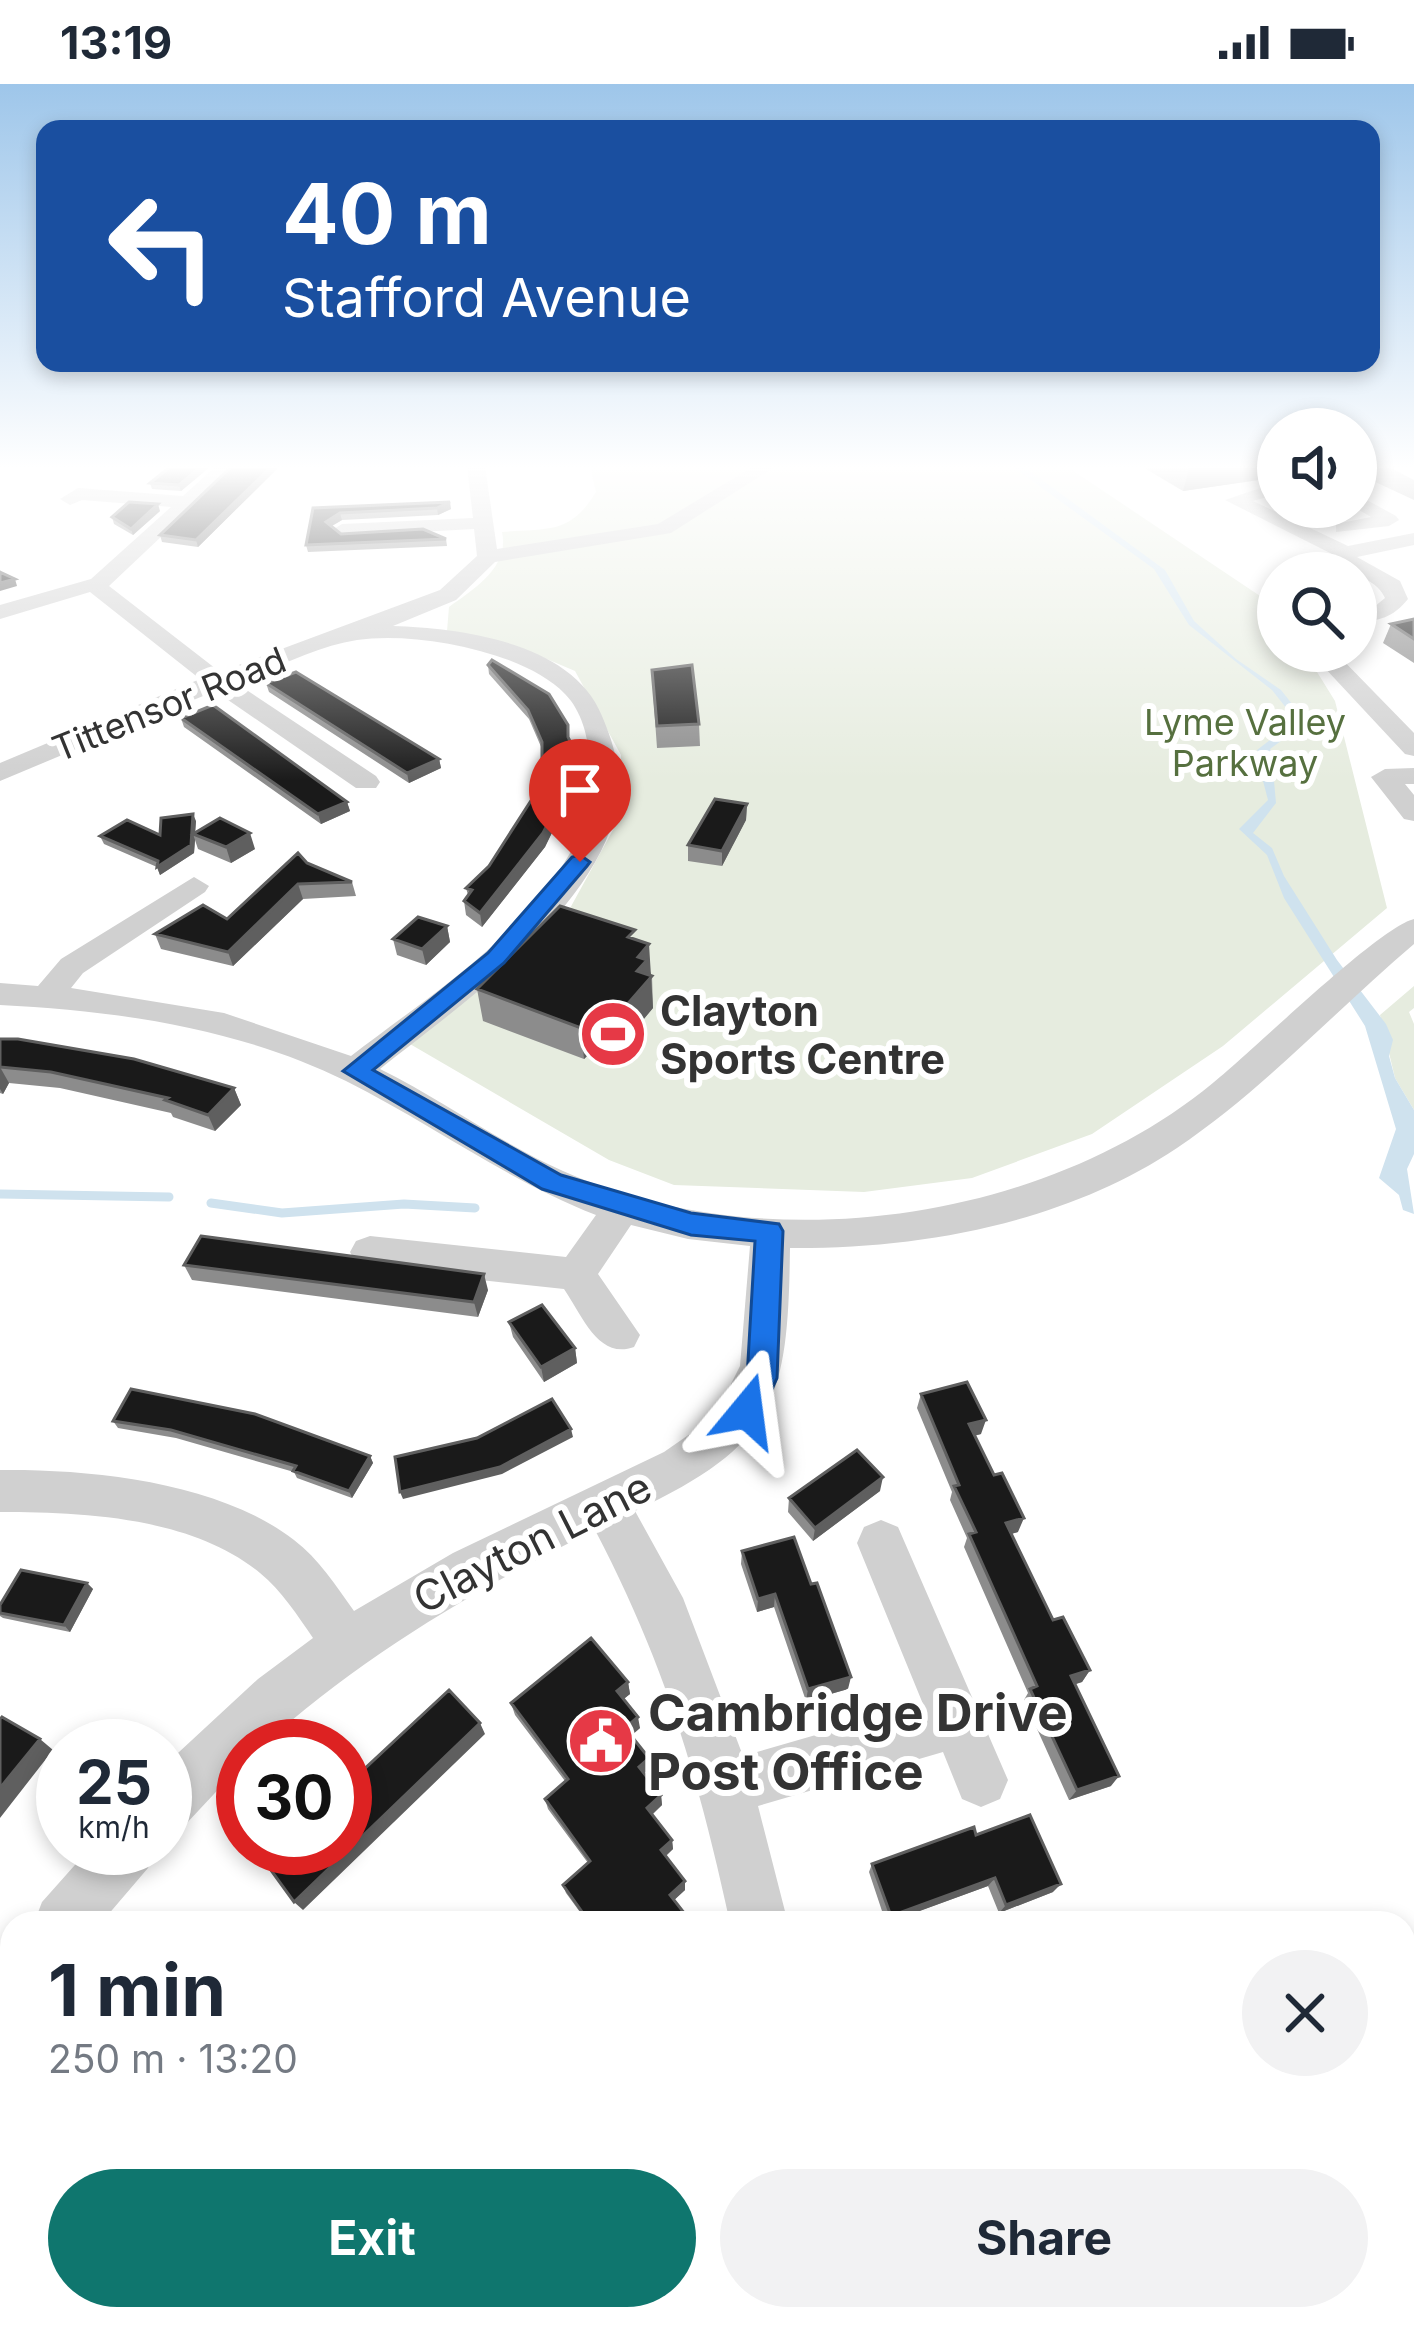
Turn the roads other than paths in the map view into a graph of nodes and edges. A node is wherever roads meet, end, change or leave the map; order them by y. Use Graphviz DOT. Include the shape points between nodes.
graph roads {
  1 [pos="112,571"];
  2 [pos="473,571"];
  3 [pos="1377,577"];
  4 [pos="97,585"];
  5 [pos="1406,599"];
  6 [pos="0,612"];
  7 [pos="1377,613"];
  8 [pos="405,623"];
  9 [pos="1395,631"];
  10 [pos="1377,634"];
  11 [pos="1341,672"];
  12 [pos="218,681"];
  13 [pos="1414,748"];
  14 [pos="0,773"];
  15 [pos="1414,776"];
  16 [pos="366,782"];
  17 [pos="1414,813"];
  18 [pos="194,886"];
  19 [pos="1414,928"];
  20 [pos="0,994"];
  21 [pos="46,996"];
  22 [pos="355,1071"];
  23 [pos="623,1207"];
  24 [pos="770,1231"];
  25 [pos="370,1252"];
  26 [pos="576,1274"];
  27 [pos="619,1335"];
  28 [pos="0,1490"];
  29 [pos="604,1501"];
  30 [pos="881,1543"];
  31 [pos="349,1647"];
  32 [pos="957,1721"];
  33 [pos="192,1779"];
  34 [pos="981,1780"];
  35 [pos="727,1788"];
  36 [pos="105,1875"];
  37 [pos="73,1911"];
  38 [pos="756,1911"];
  1 -- 4 [label="street"];
  2 -- 8 [label="street, Tittensor Road"];
  3 -- 5 [label="street"];
  4 -- 6 [label="street"];
  4 -- 12 [label="street"];
  5 -- 7 [label="street"];
  8 -- 12 [label="street, Tittensor Road" via="352,633"];
  8 -- 22 [label="street" via="510,653 580,693 605,751 606,790 580,862 541,909 496,958"];
  9 -- 10 [label="street"];
  11 -- 13 [label="street"];
  12 -- 14 [label="street, Tittensor Road"];
  12 -- 16 [label="street"];
  15 -- 17 [label="street" via="1385,777"];
  18 -- 21 [label="street" via="73,966"];
  19 -- 24 [label="street" via="1214,1099 1126,1161 1046,1194 938,1222"];
  20 -- 21 [label="street"];
  21 -- 22 [label="street" via="200,1015"];
  22 -- 23 [label="street" via="551,1182"];
  23 -- 24 [label="street"];
  23 -- 26 [label="street"];
  24 -- 29 [label="street, Clayton Lane" via="762,1378 747,1411 680,1467"];
  25 -- 26 [label="street"];
  26 -- 27 [label="street"];
  28 -- 31 [label="street" via="97,1495 223,1528 268,1550 299,1579"];
  29 -- 31 [label="street, Clayton Lane" via="420,1594"];
  29 -- 35 [label="street" via="664,1613"];
  30 -- 32 [label="street"];
  31 -- 33 [label="street, Clayton Lane" via="268,1704"];
  32 -- 34 [label="street"];
  32 -- 35 [label="street"];
  35 -- 38 [label="street"];
  36 -- 37 [label="street"];
}
